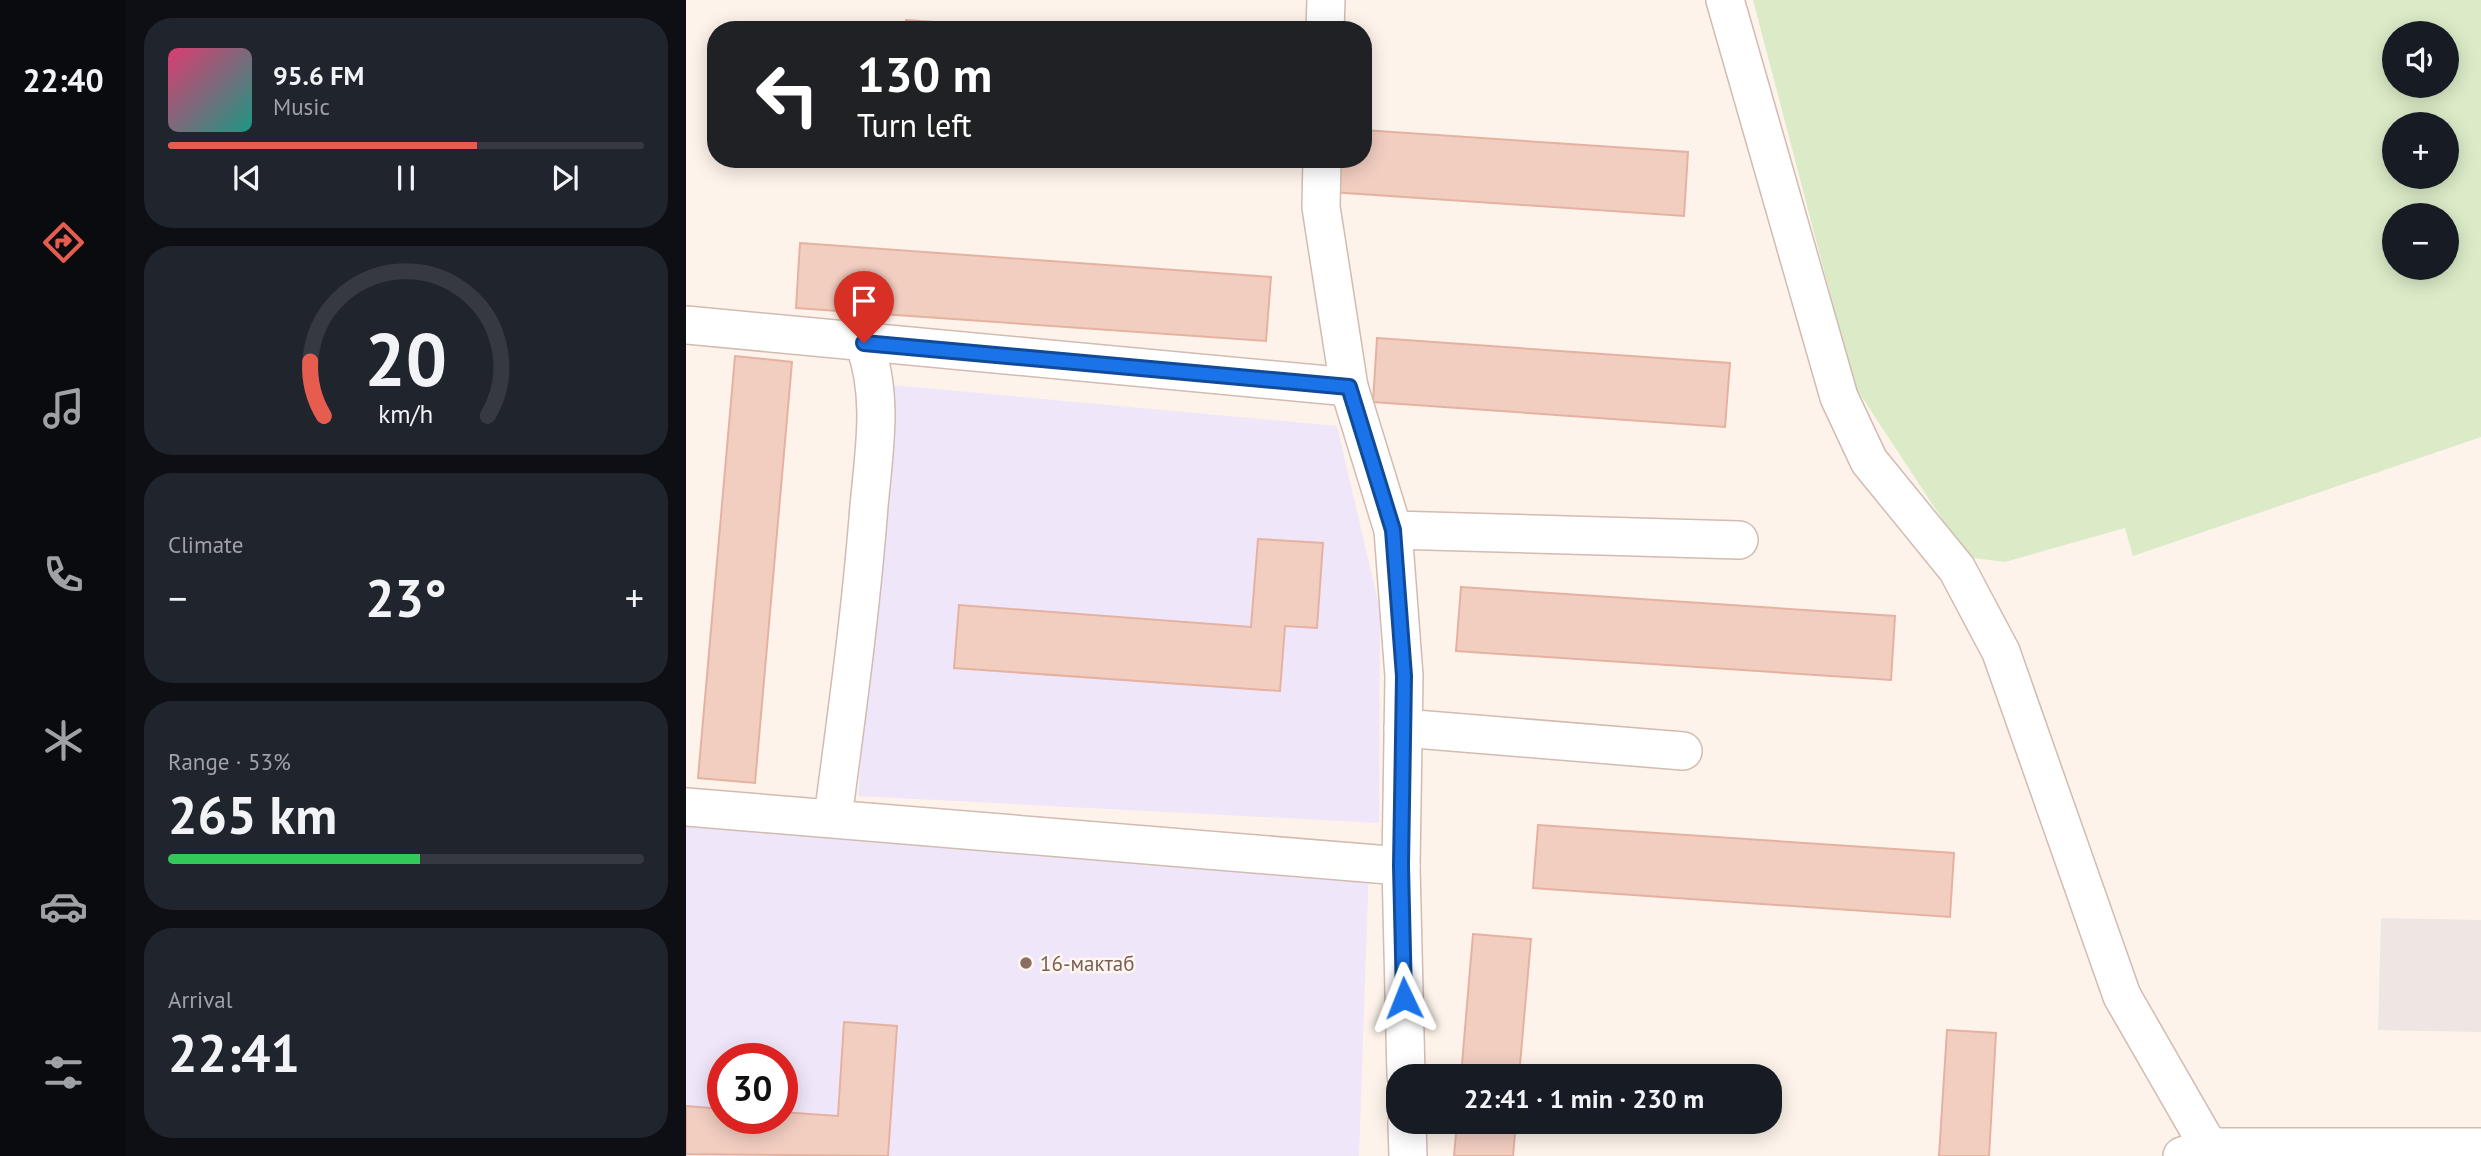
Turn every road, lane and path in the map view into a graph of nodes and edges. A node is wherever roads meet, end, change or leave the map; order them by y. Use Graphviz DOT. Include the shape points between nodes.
graph roads {
  1 [pos="1326,0"];
  2 [pos="1725,0"];
  3 [pos="1325,21"];
  4 [pos="1322,168"];
  5 [pos="686,325"];
  6 [pos="864,343"];
  7 [pos="1349,387"];
  8 [pos="1393,530"];
  9 [pos="1739,540"];
  10 [pos="1404,728"];
  11 [pos="1683,751"];
  12 [pos="686,807"];
  13 [pos="833,817"];
  14 [pos="1401,866"];
  15 [pos="1406,1064"];
  16 [pos="1407,1134"];
  17 [pos="2481,1147"];
  18 [pos="2202,1153"];
  19 [pos="1408,1156"];
  1 -- 3 [label="street"];
  2 -- 18 [label="street" via="1839,397 1869,461 1957,569 2001,652 2122,996"];
  4 -- 7 [label="street" via="1321,208"];
  5 -- 6 [label="street"];
  6 -- 7 [label="street"];
  6 -- 13 [label="street" via="874,370 877,407 863,595"];
  7 -- 8 [label="street"];
  8 -- 9 [label="street"];
  8 -- 10 [label="street"];
  10 -- 11 [label="street"];
  10 -- 14 [label="street"];
  12 -- 13 [label="street"];
  13 -- 14 [label="street"];
  14 -- 15 [label="street"];
  16 -- 19 [label="street"];
  17 -- 18 [label="street"];
}
